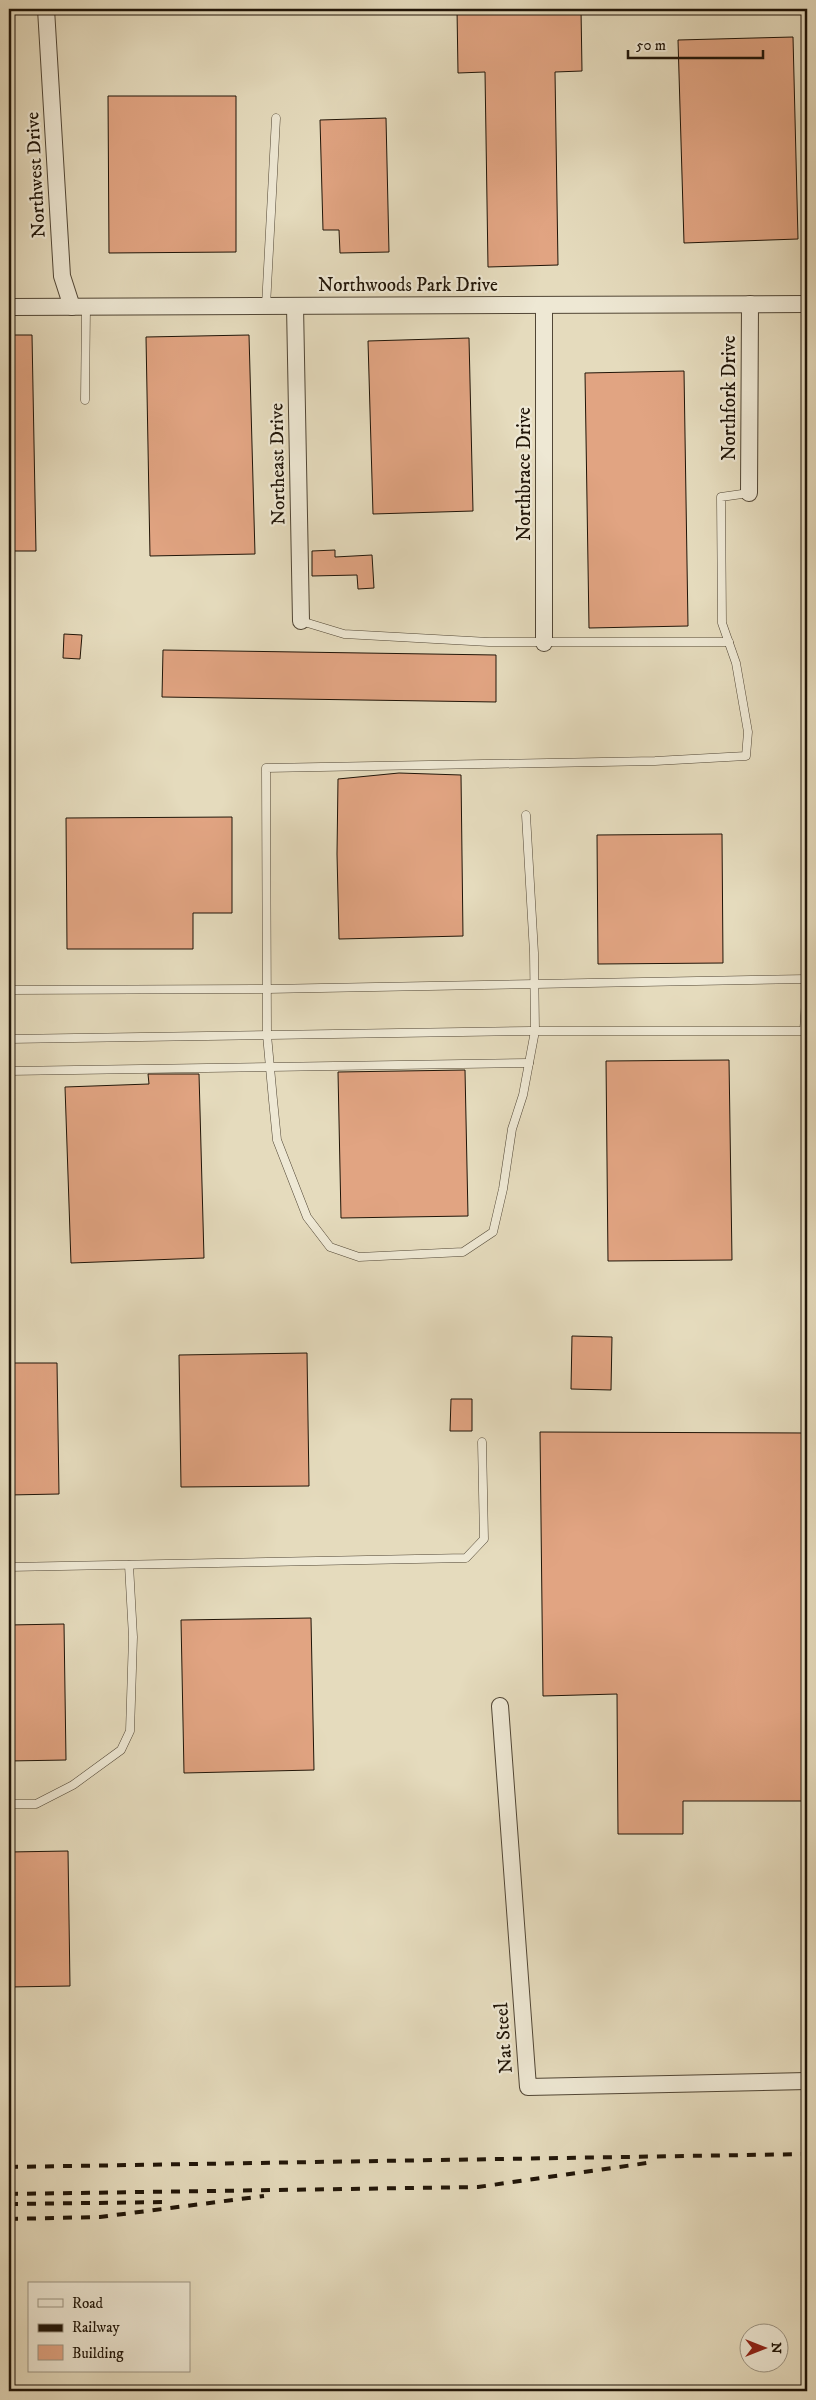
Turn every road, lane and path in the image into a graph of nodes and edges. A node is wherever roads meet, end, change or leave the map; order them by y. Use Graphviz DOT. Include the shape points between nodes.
graph roads {
  1 [pos="46,9"];
  2 [pos="276,118"];
  3 [pos="750,304"];
  4 [pos="807,304"];
  5 [pos="544,305"];
  6 [pos="266,306"];
  7 [pos="294,306"];
  8 [pos="9,307"];
  9 [pos="79,307"];
  10 [pos="85,400"];
  11 [pos="749,493"];
  12 [pos="301,621"];
  13 [pos="729,642"];
  14 [pos="544,643"];
  15 [pos="526,815"];
  16 [pos="807,979"];
  17 [pos="534,983"];
  18 [pos="807,985"];
  19 [pos="266,989"];
  20 [pos="9,990"];
  21 [pos="535,1031"];
  22 [pos="806,1031"];
  23 [pos="267,1035"];
  24 [pos="9,1039"];
  25 [pos="529,1063"];
  26 [pos="270,1066"];
  27 [pos="9,1071"];
  28 [pos="482,1442"];
  29 [pos="130,1565"];
  30 [pos="9,1567"];
  31 [pos="500,1706"];
  32 [pos="9,1804"];
  33 [pos="807,2081"];
  1 -- 9 [label="street, Northwest Drive" via="62,276"];
  2 -- 6 [label="lane"];
  3 -- 4 [label="street, Northwoods Park Drive"];
  3 -- 5 [label="street, Northwoods Park Drive"];
  3 -- 11 [label="street, Northfork Drive"];
  5 -- 7 [label="street, Northwoods Park Drive"];
  5 -- 14 [label="street, Northbrace Drive"];
  6 -- 7 [label="street, Northwoods Park Drive"];
  6 -- 9 [label="street, Northwoods Park Drive"];
  7 -- 12 [label="street, Northeast Drive"];
  8 -- 9 [label="street, Northwoods Park Drive"];
  9 -- 10 [label="lane"];
  11 -- 13 [label="lane" via="721,497 722,623"];
  12 -- 14 [label="lane" via="344,634"];
  13 -- 14 [label="lane"];
  13 -- 19 [label="lane" via="736,662 748,732 746,756 655,761 266,768"];
  15 -- 17 [label="lane"];
  16 -- 17 [label="lane"];
  17 -- 19 [label="lane"];
  17 -- 21 [label="lane"];
  18 -- 22 [label="lane"];
  19 -- 20 [label="lane"];
  19 -- 23 [label="lane"];
  21 -- 22 [label="lane"];
  21 -- 23 [label="lane"];
  21 -- 25 [label="lane"];
  23 -- 24 [label="lane"];
  23 -- 26 [label="lane"];
  25 -- 26 [label="lane"];
  25 -- 26 [label="lane" via="512,1129 493,1232 463,1252 359,1257 330,1247 306,1217 277,1140"];
  26 -- 27 [label="lane"];
  28 -- 29 [label="lane" via="484,1539 466,1558"];
  29 -- 30 [label="lane"];
  29 -- 32 [label="lane" via="133,1637 130,1730 121,1750 73,1785 36,1804"];
  31 -- 33 [label="street, Nat Steel" via="528,2087"];
}
